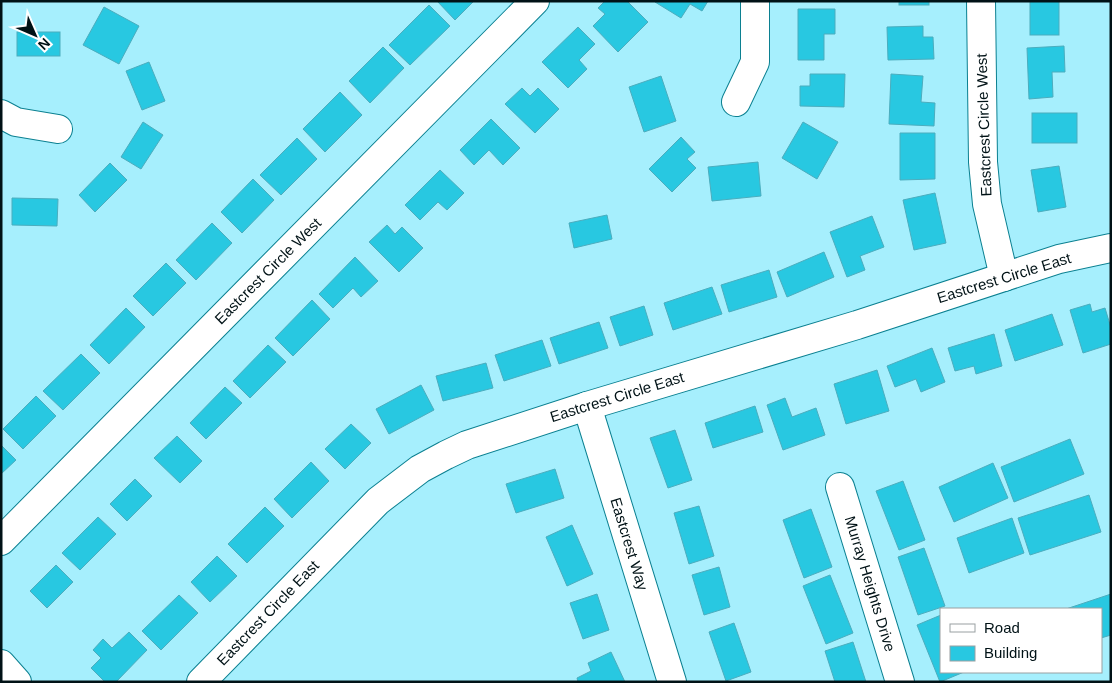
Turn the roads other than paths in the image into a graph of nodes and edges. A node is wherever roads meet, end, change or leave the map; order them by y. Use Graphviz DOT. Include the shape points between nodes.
graph roads {
  1 [pos="535,1"];
  2 [pos="755,1"];
  3 [pos="981,1"];
  4 [pos="736,102"];
  5 [pos="1,114"];
  6 [pos="58,129"];
  7 [pos="1111,248"];
  8 [pos="1004,277"];
  9 [pos="586,406"];
  10 [pos="840,487"];
  11 [pos="1,541"];
  12 [pos="1,664"];
  13 [pos="18,682"];
  14 [pos="200,682"];
  15 [pos="672,682"];
  16 [pos="900,682"];
  1 -- 11 [label="street, Eastcrest Circle West"];
  2 -- 4 [label="street" via="755,62"];
  3 -- 8 [label="street, Eastcrest Circle West" via="983,162 987,204"];
  5 -- 6 [label="street" via="16,122"];
  7 -- 8 [label="street, Eastcrest Circle East" via="1059,259"];
  8 -- 9 [label="street, Eastcrest Circle East" via="857,325"];
  9 -- 14 [label="street, Eastcrest Circle East" via="467,446 406,479 378,501"];
  9 -- 15 [label="street, Eastcrest Way"];
  10 -- 16 [label="street, Murray Heights Drive"];
  12 -- 13 [label="street"];
}
